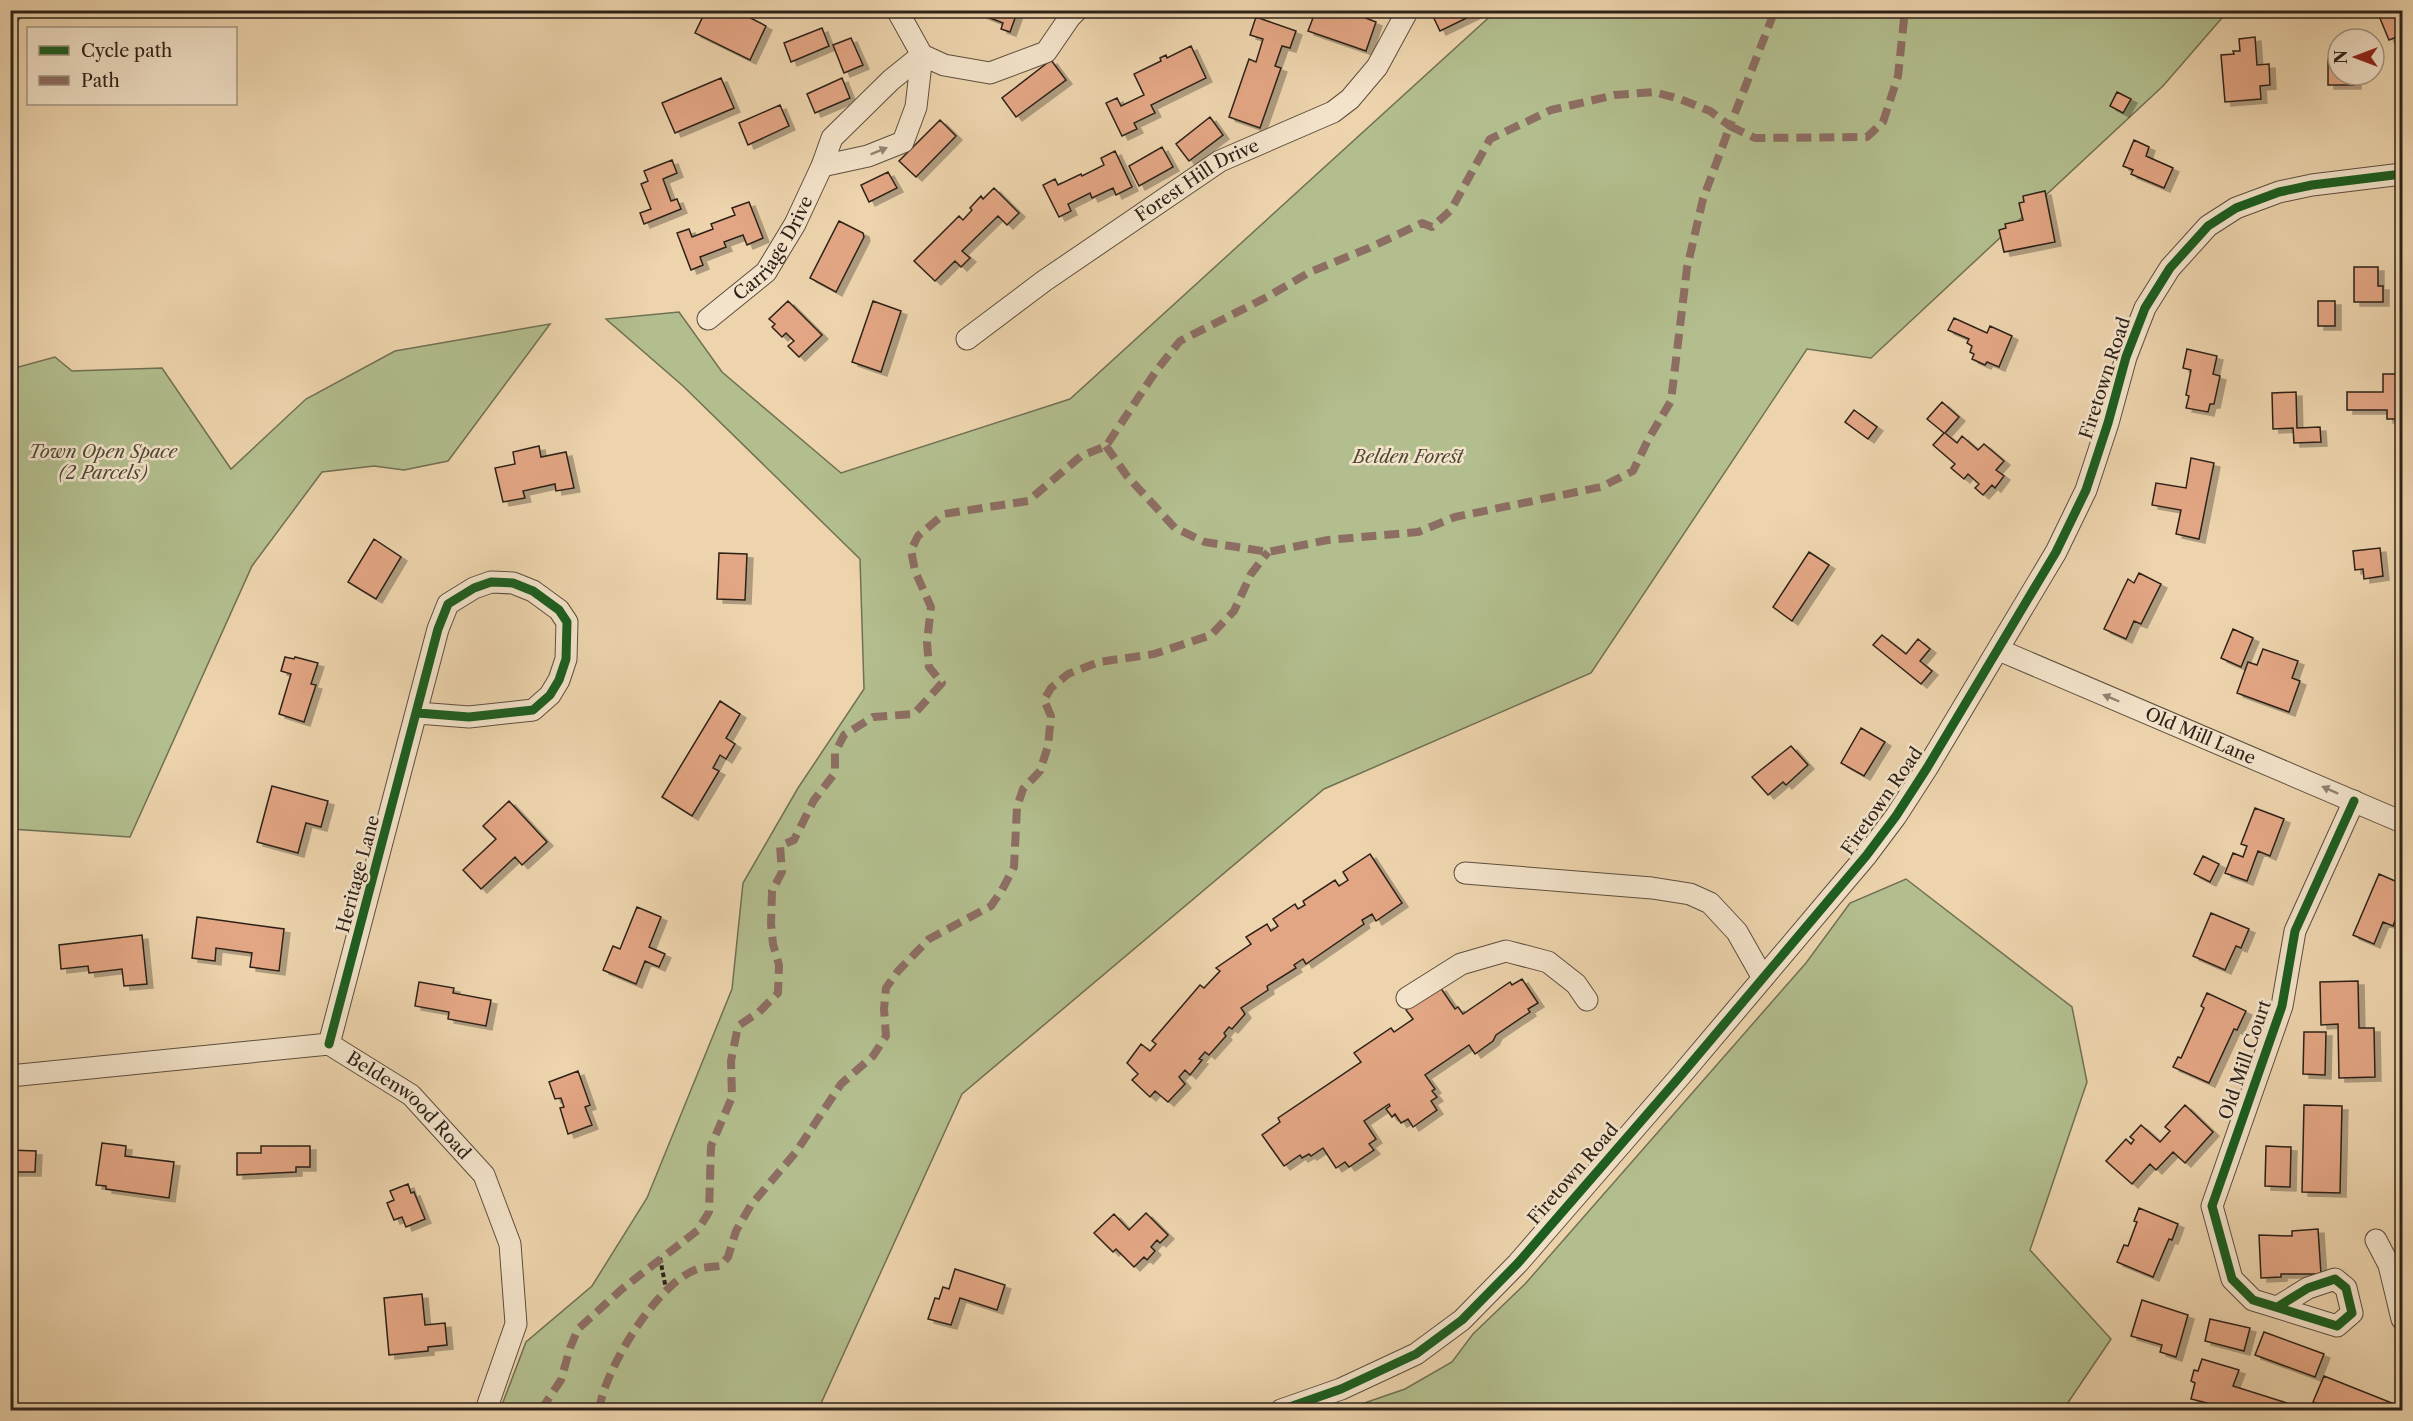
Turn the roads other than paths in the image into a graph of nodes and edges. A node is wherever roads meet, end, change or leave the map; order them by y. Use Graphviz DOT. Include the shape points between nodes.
graph roads {
  1 [pos="897,10"];
  2 [pos="1077,10"];
  3 [pos="1408,10"];
  4 [pos="922,55"];
  5 [pos="822,166"];
  6 [pos="2403,174"];
  7 [pos="708,319"];
  8 [pos="967,339"];
  9 [pos="1999,650"];
  10 [pos="418,713"];
  11 [pos="2354,801"];
  12 [pos="2403,822"];
  13 [pos="1465,873"];
  14 [pos="1763,978"];
  15 [pos="1407,998"];
  16 [pos="1587,1000"];
  17 [pos="329,1044"];
  18 [pos="10,1076"];
  19 [pos="2376,1240"];
  20 [pos="2279,1306"];
  21 [pos="2403,1319"];
  22 [pos="486,1410"];
  23 [pos="1281,1410"];
  1 -- 4 [label="street"];
  2 -- 4 [label="street" via="1046,52 990,73 944,65"];
  3 -- 8 [label="street, Forest Hill Drive" via="1377,67 1350,99 1333,112 1220,161 1044,281"];
  4 -- 5 [label="street, Carriage Drive" via="832,138"];
  5 -- 4 [label="street, one-way" via="868,156 903,142 916,106"];
  5 -- 7 [label="street, Carriage Drive" via="795,224 766,272"];
  6 -- 9 [label="street, Firetown Road" via="2312,185 2236,208 2208,226 2170,268 2145,308 2126,357 2086,490 2056,552"];
  11 -- 9 [label="street, Old Mill Lane, one-way"];
  9 -- 14 [label="street, Firetown Road" via="1896,816"];
  10 -- 10 [label="street, Heritage Lane" via="438,629 448,604 491,582 513,583 533,591 559,610 567,622 566,659 550,695 533,710 469,717"];
  10 -- 17 [label="street, Heritage Lane"];
  11 -- 12 [label="street, Old Mill Lane"];
  11 -- 20 [label="street, Old Mill Court" via="2295,931 2282,1006 2212,1206 2232,1279 2253,1300"];
  13 -- 14 [label="street" via="1690,894 1710,903 1737,932"];
  14 -- 23 [label="street, Firetown Road" via="1518,1263 1462,1320 1416,1354 1341,1389"];
  15 -- 16 [label="street" via="1461,964 1506,951 1548,962 1576,984"];
  17 -- 18 [label="street, Beldenwood Road"];
  17 -- 22 [label="street, Beldenwood Road" via="411,1095 484,1175 510,1244 516,1324"];
  19 -- 21 [label="street" via="2389,1265"];
}
